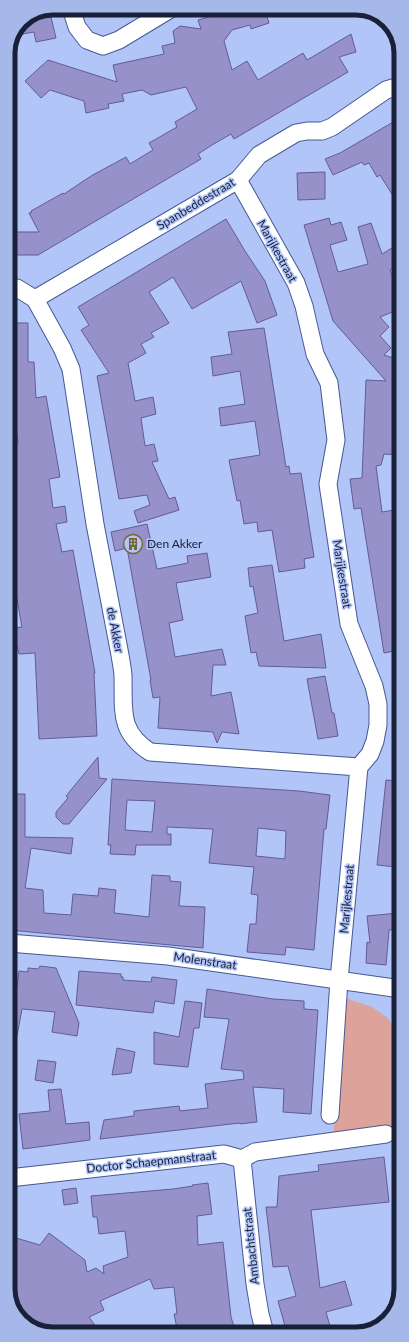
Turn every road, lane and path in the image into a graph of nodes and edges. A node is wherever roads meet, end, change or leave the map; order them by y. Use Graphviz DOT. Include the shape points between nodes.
graph roads {
  1 [pos="73,15"];
  2 [pos="160,15"];
  3 [pos="394,88"];
  4 [pos="238,180"];
  5 [pos="15,288"];
  6 [pos="35,299"];
  7 [pos="359,767"];
  8 [pos="15,943"];
  9 [pos="339,980"];
  10 [pos="394,988"];
  11 [pos="330,1116"];
  12 [pos="386,1134"];
  13 [pos="242,1159"];
  14 [pos="15,1177"];
  15 [pos="263,1327"];
  1 -- 2 [label="street" via="77,27 87,40 103,46 119,40"];
  3 -- 4 [label="street, Spanbeddestraat" via="386,90 332,127 322,131 296,133 259,155"];
  4 -- 6 [label="street, Spanbeddestraat"];
  4 -- 7 [label="street, Marijkestraat" via="296,284 315,354 328,383 336,440 328,484 349,624 374,686 378,704 375,741 370,754"];
  5 -- 6 [label="street"];
  6 -- 7 [label="street, de Akker" via="71,369 95,524 120,655 124,717 130,734 139,745 150,752"];
  7 -- 9 [label="street, Marijkestraat"];
  8 -- 9 [label="street, Molenstraat" via="168,956"];
  9 -- 10 [label="street, Molenstraat"];
  9 -- 11 [label="street"];
  12 -- 13 [label="street" via="255,1152"];
  13 -- 14 [label="street, Doctor Schaepmanstraat" via="224,1154"];
  13 -- 15 [label="street, Ambachtstraat" via="255,1284"];
}
